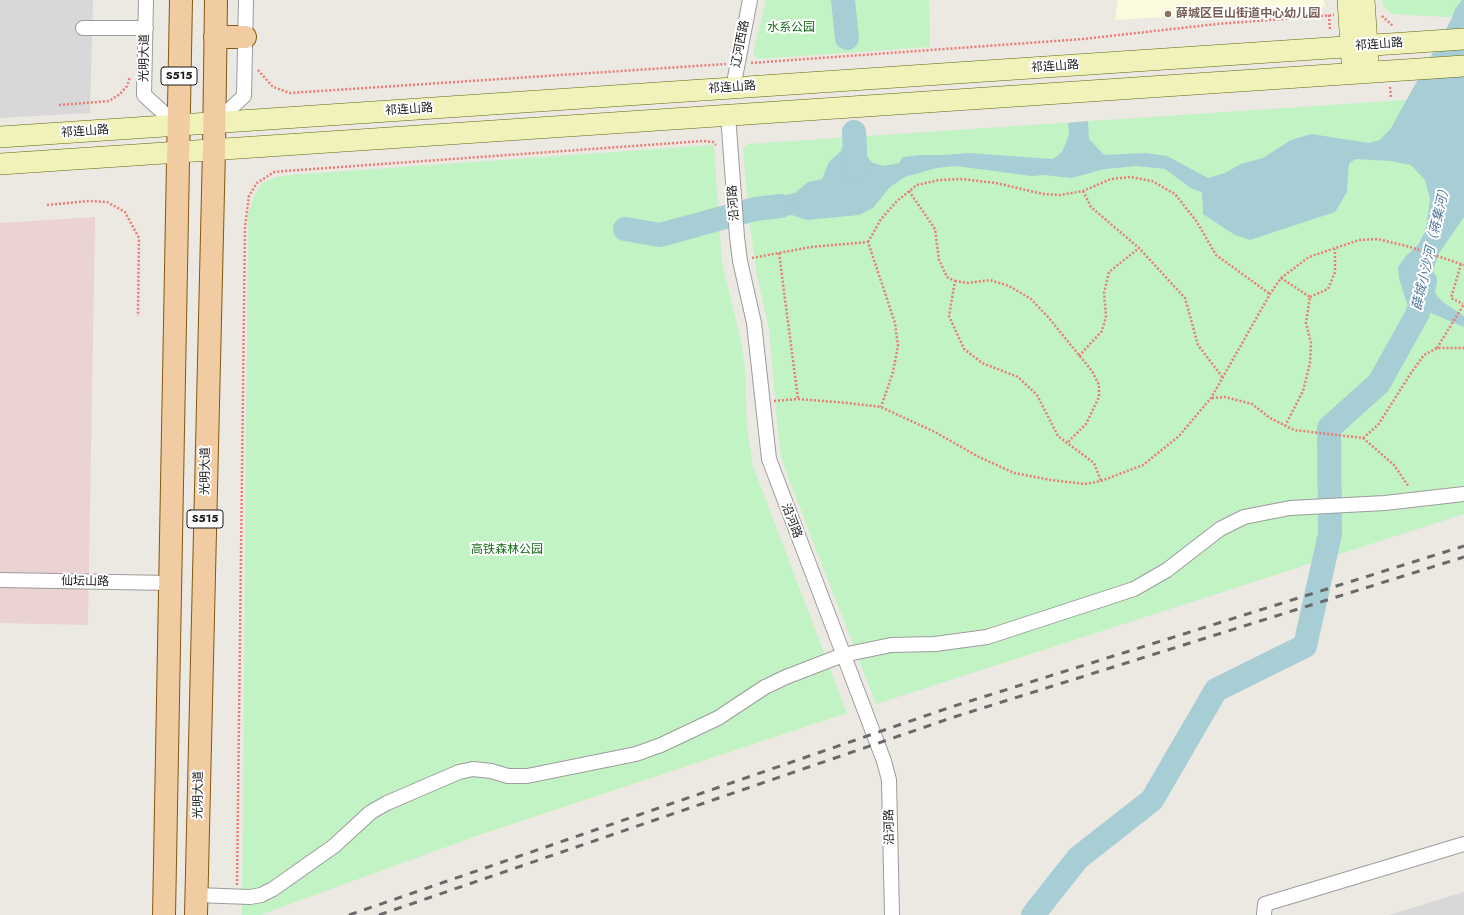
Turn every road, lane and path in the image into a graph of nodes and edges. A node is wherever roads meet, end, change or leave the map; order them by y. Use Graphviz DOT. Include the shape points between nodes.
graph roads {
  1 [pos="146,0"];
  2 [pos="181,0"];
  3 [pos="216,0"];
  4 [pos="246,0"];
  5 [pos="750,0"];
  6 [pos="1348,0"];
  7 [pos="1364,0"];
  8 [pos="1329,15"];
  9 [pos="1382,16"];
  10 [pos="1396,27"];
  11 [pos="83,28"];
  12 [pos="146,28"];
  13 [pos="215,37"];
  14 [pos="246,37"];
  15 [pos="1464,39"];
  16 [pos="1359,46"];
  17 [pos="738,64"];
  18 [pos="1464,66"];
  19 [pos="258,68"];
  20 [pos="1361,73"];
  21 [pos="131,74"];
  22 [pos="733,88"];
  23 [pos="58,105"];
  24 [pos="728,115"];
  25 [pos="215,123"];
  26 [pos="178,126"];
  27 [pos="0,138"];
  28 [pos="719,148"];
  29 [pos="214,149"];
  30 [pos="178,152"];
  31 [pos="0,164"];
  32 [pos="910,191"];
  33 [pos="1082,191"];
  34 [pos="47,205"];
  35 [pos="868,242"];
  36 [pos="1139,248"];
  37 [pos="1336,248"];
  38 [pos="779,253"];
  39 [pos="740,261"];
  40 [pos="1462,265"];
  41 [pos="1281,278"];
  42 [pos="955,281"];
  43 [pos="1270,294"];
  44 [pos="1310,297"];
  45 [pos="1463,304"];
  46 [pos="138,316"];
  47 [pos="1437,348"];
  48 [pos="1464,348"];
  49 [pos="1079,356"];
  50 [pos="1223,378"];
  51 [pos="1211,398"];
  52 [pos="798,399"];
  53 [pos="762,401"];
  54 [pos="881,407"];
  55 [pos="1285,426"];
  56 [pos="1363,438"];
  57 [pos="1067,443"];
  58 [pos="1101,481"];
  59 [pos="1464,494"];
  60 [pos="1417,500"];
  61 [pos="0,580"];
  62 [pos="170,583"];
  63 [pos="843,655"];
  64 [pos="1464,844"];
  65 [pos="237,897"];
  66 [pos="196,905"];
  67 [pos="164,915"];
  68 [pos="892,915"];
  69 [pos="1264,915"];
  1 -- 12 [label="street, 光明大道 / S515"];
  2 -- 26 [label="main road, S515"];
  3 -- 13 [label="main road, 光明大道 / S515"];
  4 -- 14 [label="street"];
  5 -- 17 [label="street, 辽河西路"];
  6 -- 16 [label="main road"];
  7 -- 16 [label="main road"];
  8 -- 17 [label="path" via="1083,39"];
  9 -- 10 [label="path" via="1390,25"];
  11 -- 12 [label="street"];
  12 -- 26 [label="street, 光明大道 / S515" via="144,95"];
  13 -- 14 [label="main road"];
  13 -- 25 [label="main road, 光明大道 / S515"];
  14 -- 25 [label="street" via="244,96"];
  15 -- 16 [label="main road, 祁连山路"];
  16 -- 20 [label="main road"];
  16 -- 22 [label="main road, 祁连山路"];
  17 -- 19 [label="path" via="290,93 273,87"];
  17 -- 22 [label="street, 辽河西路"];
  18 -- 20 [label="main road"];
  20 -- 24 [label="main road"];
  21 -- 23 [label="path" via="127,86 109,101"];
  22 -- 25 [label="main road, 祁连山路"];
  24 -- 29 [label="main road"];
  24 -- 39 [label="street, 沿河路"];
  25 -- 26 [label="main road, 祁连山路"];
  25 -- 29 [label="main road, 光明大道 / S515"];
  26 -- 27 [label="main road, 祁连山路"];
  26 -- 30 [label="main road, S515"];
  28 -- 65 [label="path" via="713,142 703,141 274,172 257,183 249,196 245,227"];
  29 -- 30 [label="main road"];
  29 -- 66 [label="main road, 光明大道 / S515"];
  30 -- 31 [label="main road"];
  30 -- 62 [label="main road, S515"];
  32 -- 33 [label="path" via="917,185 961,178 1043,194 1060,195"];
  32 -- 35 [label="path" via="881,219"];
  32 -- 42 [label="path" via="935,229 939,260 947,277"];
  33 -- 36 [label="path" via="1091,207"];
  33 -- 43 [label="path" via="1111,179 1131,177 1152,181 1175,194 1197,222 1216,255"];
  34 -- 46 [label="path" via="107,202 125,212 139,238"];
  35 -- 38 [label="path" via="811,247"];
  35 -- 54 [label="path" via="896,323 898,346 893,372"];
  36 -- 49 [label="path" via="1109,272 1104,293 1106,316 1102,332"];
  36 -- 50 [label="path" via="1185,298 1198,345"];
  37 -- 40 [label="path" via="1358,240 1378,239"];
  37 -- 41 [label="path" via="1309,257"];
  37 -- 44 [label="path" via="1335,272 1328,290"];
  38 -- 39 [label="path"];
  38 -- 52 [label="path"];
  39 -- 53 [label="street, 沿河路" via="754,323"];
  40 -- 45 [label="path" via="1452,298"];
  41 -- 43 [label="path"];
  41 -- 44 [label="path"];
  42 -- 49 [label="path" via="968,283 990,280 1010,286 1031,299"];
  42 -- 57 [label="path" via="949,316 964,349 982,363 1018,377 1037,395 1058,436"];
  43 -- 50 [label="path"];
  44 -- 55 [label="path" via="1306,323 1311,343 1310,363 1303,391"];
  45 -- 47 [label="path"];
  47 -- 48 [label="path"];
  47 -- 56 [label="path" via="1424,355 1378,425"];
  49 -- 57 [label="path" via="1092,371 1099,385 1099,397 1086,424"];
  50 -- 51 [label="path"];
  51 -- 55 [label="path" via="1226,398 1252,404"];
  51 -- 58 [label="path" via="1179,436 1143,465"];
  52 -- 53 [label="path"];
  52 -- 54 [label="path"];
  53 -- 63 [label="street, 沿河路" via="769,459"];
  54 -- 58 [label="path" via="1014,473 1085,484"];
  55 -- 56 [label="path" via="1300,431"];
  56 -- 60 [label="path" via="1394,465"];
  57 -- 58 [label="path" via="1094,464"];
  59 -- 60 [label="street"];
  60 -- 63 [label="street" via="1313,506 1267,511 1244,517 1220,528 1167,570 1134,589 987,638 935,644 892,645"];
  61 -- 62 [label="street, 仙坛山路"];
  62 -- 67 [label="main road, S515"];
  63 -- 65 [label="street" via="765,687 718,718 636,754 527,776 508,776 473,769 459,772 371,812 334,846 273,889 261,895"];
  63 -- 68 [label="street, 沿河路" via="889,780"];
  64 -- 69 [label="street" via="1264,904"];
  65 -- 66 [label="street"];
}
